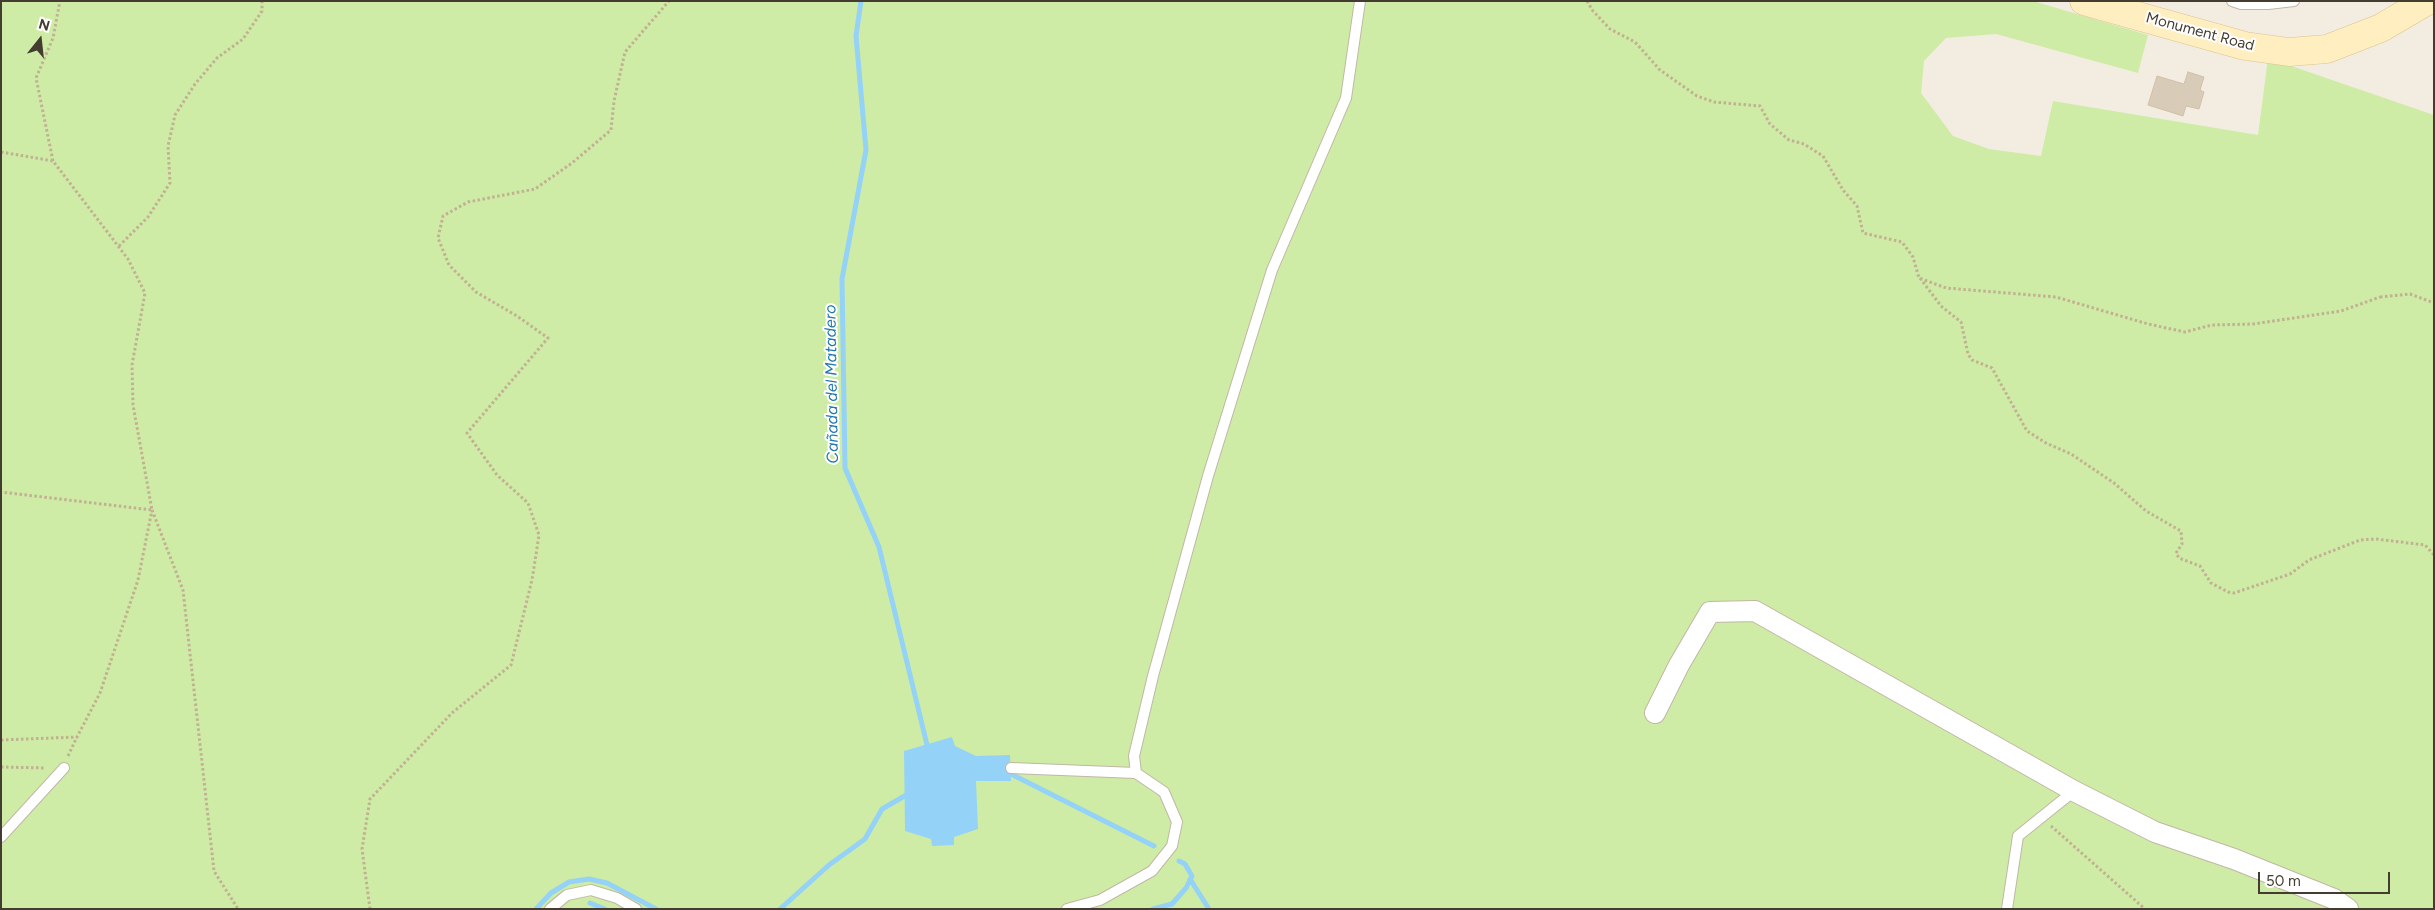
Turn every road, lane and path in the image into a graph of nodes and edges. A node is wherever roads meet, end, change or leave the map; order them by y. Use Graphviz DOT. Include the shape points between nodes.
graph roads {
  1 [pos="60,1"];
  2 [pos="262,1"];
  3 [pos="669,1"];
  4 [pos="1360,1"];
  5 [pos="1587,1"];
  6 [pos="2084,1"];
  7 [pos="2232,1"];
  8 [pos="2294,1"];
  9 [pos="2427,1"];
  10 [pos="1,152"];
  11 [pos="52,160"];
  12 [pos="119,246"];
  13 [pos="1920,278"];
  14 [pos="2434,303"];
  15 [pos="1,492"];
  16 [pos="152,510"];
  17 [pos="2434,555"];
  18 [pos="1656,713"];
  19 [pos="77,737"];
  20 [pos="1,740"];
  21 [pos="1,767"];
  22 [pos="64,768"];
  23 [pos="1011,768"];
  24 [pos="1136,773"];
  25 [pos="2074,791"];
  26 [pos="2041,818"];
  27 [pos="1,837"];
  28 [pos="238,909"];
  29 [pos="370,909"];
  30 [pos="550,909"];
  31 [pos="636,909"];
  32 [pos="1067,909"];
  33 [pos="2007,909"];
  34 [pos="2145,909"];
  35 [pos="2348,909"];
  1 -- 11 [label="path" via="53,38 36,78"];
  2 -- 12 [label="path" via="262,11 243,39 217,58 175,115 168,146 170,182 148,218"];
  3 -- 29 [label="path" via="625,52 611,130 535,189 468,202 444,216 438,238 449,265 476,292 548,338 466,432 497,475 528,503 539,535 532,580 511,665 452,714 370,799 362,849"];
  4 -- 24 [label="lane" via="1346,98 1272,270 1208,476 1153,676 1134,756"];
  5 -- 13 [label="path" via="1610,29 1635,42 1660,70 1697,96 1714,102 1760,106 1770,124 1789,140 1804,144 1823,156 1843,190 1857,206 1863,233 1902,242 1914,257"];
  6 -- 9 [label="street, Monument Road" via="2245,46 2289,52 2327,49 2381,28"];
  7 -- 8 [label="lane" via="2268,4"];
  10 -- 11 [label="path"];
  11 -- 12 [label="path"];
  12 -- 16 [label="path" via="144,293 132,365 133,405"];
  13 -- 14 [label="path" via="1946,288 2056,297 2185,332 2212,325 2253,324 2341,311 2380,297 2410,294"];
  13 -- 17 [label="path" via="1941,306 1961,322 1968,354 1972,360 1992,368 2027,431 2078,459 2114,483 2146,511 2181,531 2182,544 2176,553 2179,558 2200,566 2212,584 2234,593 2290,574 2309,560 2360,540 2425,545"];
  15 -- 16 [label="path"];
  16 -- 19 [label="path" via="138,580 100,693"];
  16 -- 28 [label="path" via="183,590 214,871"];
  18 -- 25 [label="street" via="1710,612 1756,611"];
  19 -- 20 [label="path"];
  19 -- 22 [label="path"];
  21 -- 22 [label="path"];
  22 -- 27 [label="lane"];
  23 -- 24 [label="lane"];
  24 -- 32 [label="lane" via="1164,792 1177,822 1172,846 1152,871 1100,900"];
  25 -- 26 [label="lane"];
  25 -- 35 [label="street" via="2155,832 2234,858 2334,899"];
  26 -- 33 [label="lane" via="2018,836"];
  26 -- 34 [label="path"];
  30 -- 31 [label="lane" via="566,894 591,890 617,898"];
}
